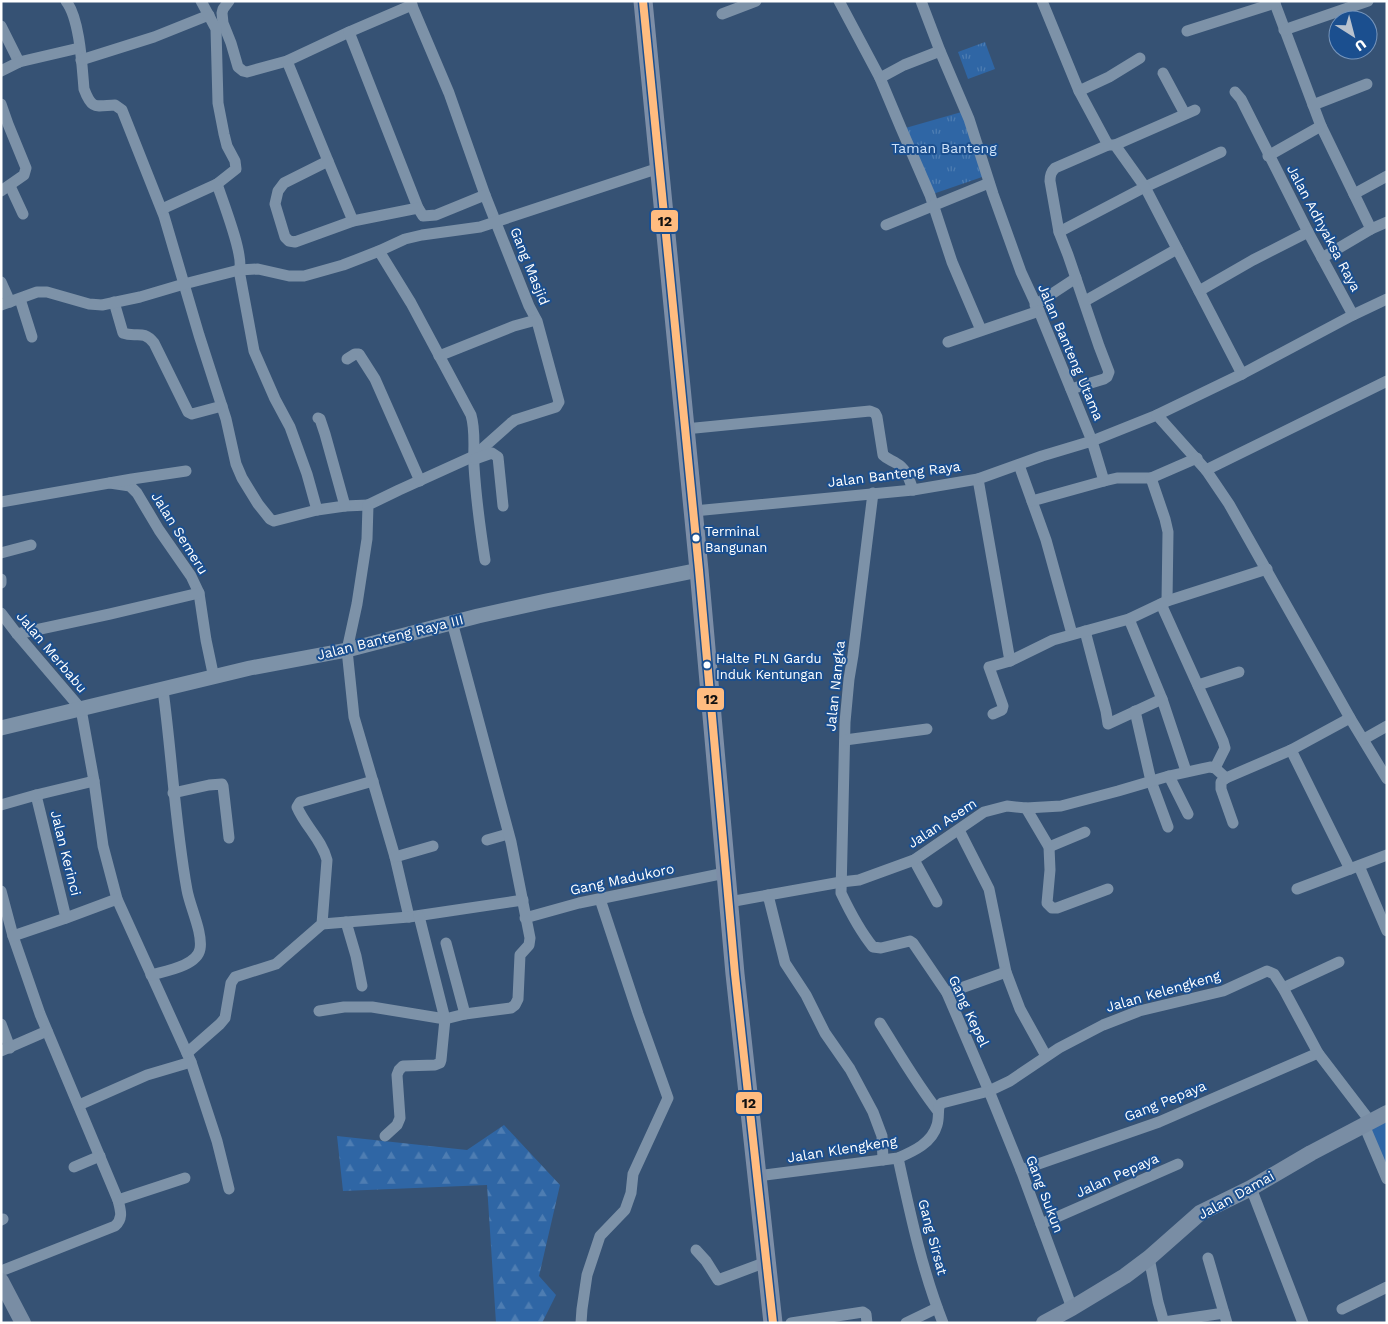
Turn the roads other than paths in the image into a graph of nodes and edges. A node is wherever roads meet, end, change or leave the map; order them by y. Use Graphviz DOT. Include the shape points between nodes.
graph roads {
  1 [pos="66,1"];
  2 [pos="201,1"];
  3 [pos="229,1"];
  4 [pos="643,1"];
  5 [pos="756,1"];
  6 [pos="840,1"];
  7 [pos="922,1"];
  8 [pos="1042,1"];
  9 [pos="1368,1"];
  10 [pos="1274,2"];
  11 [pos="411,3"];
  12 [pos="722,14"];
  13 [pos="208,15"];
  14 [pos="1,26"];
  15 [pos="1284,30"];
  16 [pos="1187,31"];
  17 [pos="349,32"];
  18 [pos="79,48"];
  19 [pos="940,50"];
  20 [pos="1140,58"];
  21 [pos="81,60"];
  22 [pos="288,61"];
  23 [pos="19,62"];
  24 [pos="1,71"];
  25 [pos="1163,73"];
  26 [pos="880,78"];
  27 [pos="1367,84"];
  28 [pos="1078,91"];
  29 [pos="1236,92"];
  30 [pos="1,104"];
  31 [pos="1313,105"];
  32 [pos="1321,126"];
  33 [pos="1111,145"];
  34 [pos="1221,152"];
  35 [pos="1268,156"];
  36 [pos="328,161"];
  37 [pos="659,168"];
  38 [pos="1387,176"];
  39 [pos="989,183"];
  40 [pos="217,184"];
  41 [pos="1145,187"];
  42 [pos="6,188"];
  43 [pos="1354,194"];
  44 [pos="485,195"];
  45 [pos="933,206"];
  46 [pos="418,208"];
  47 [pos="162,209"];
  48 [pos="23,214"];
  49 [pos="353,221"];
  50 [pos="496,222"];
  51 [pos="1387,222"];
  52 [pos="886,225"];
  53 [pos="1371,228"];
  54 [pos="1059,232"];
  55 [pos="1308,232"];
  56 [pos="1177,249"];
  57 [pos="379,252"];
  58 [pos="1322,258"];
  59 [pos="239,270"];
  60 [pos="1076,278"];
  61 [pos="1,282"];
  62 [pos="184,284"];
  63 [pos="1199,291"];
  64 [pos="1387,299"];
  65 [pos="1085,301"];
  66 [pos="11,302"];
  67 [pos="114,302"];
  68 [pos="1037,308"];
  69 [pos="1353,315"];
  70 [pos="536,320"];
  71 [pos="981,330"];
  72 [pos="32,337"];
  73 [pos="948,342"];
  74 [pos="438,356"];
  75 [pos="346,358"];
  76 [pos="1242,374"];
  77 [pos="1387,381"];
  78 [pos="1071,388"];
  79 [pos="222,406"];
  80 [pos="1158,415"];
  81 [pos="318,418"];
  82 [pos="685,429"];
  83 [pos="1092,441"];
  84 [pos="474,458"];
  85 [pos="1197,458"];
  86 [pos="1019,465"];
  87 [pos="1206,470"];
  88 [pos="186,471"];
  89 [pos="1151,478"];
  90 [pos="978,479"];
  91 [pos="420,481"];
  92 [pos="1104,481"];
  93 [pos="110,483"];
  94 [pos="913,490"];
  95 [pos="873,493"];
  96 [pos="1032,501"];
  97 [pos="1,502"];
  98 [pos="368,505"];
  99 [pos="345,506"];
  100 [pos="503,506"];
  101 [pos="317,510"];
  102 [pos="694,511"];
  103 [pos="31,545"];
  104 [pos="1,554"];
  105 [pos="485,560"];
  106 [pos="1267,569"];
  107 [pos="700,570"];
  108 [pos="198,593"];
  109 [pos="1164,603"];
  110 [pos="1,613"];
  111 [pos="1129,619"];
  112 [pos="452,622"];
  113 [pos="1086,631"];
  114 [pos="17,634"];
  115 [pos="1072,634"];
  116 [pos="347,650"];
  117 [pos="1010,661"];
  118 [pos="1239,672"];
  119 [pos="219,677"];
  120 [pos="1198,685"];
  121 [pos="163,690"];
  122 [pos="1162,699"];
  123 [pos="81,709"];
  124 [pos="1135,711"];
  125 [pos="993,714"];
  126 [pos="1350,718"];
  127 [pos="1387,726"];
  128 [pos="1,728"];
  129 [pos="927,729"];
  130 [pos="1364,739"];
  131 [pos="845,740"];
  132 [pos="1291,750"];
  133 [pos="1216,768"];
  134 [pos="1186,772"];
  135 [pos="1169,776"];
  136 [pos="1226,778"];
  137 [pos="1387,779"];
  138 [pos="94,781"];
  139 [pos="374,781"];
  140 [pos="1151,781"];
  141 [pos="173,792"];
  142 [pos="36,795"];
  143 [pos="1,805"];
  144 [pos="1017,807"];
  145 [pos="1188,814"];
  146 [pos="1233,823"];
  147 [pos="1168,827"];
  148 [pos="959,830"];
  149 [pos="1085,832"];
  150 [pos="508,834"];
  151 [pos="229,838"];
  152 [pos="487,840"];
  153 [pos="433,846"];
  154 [pos="1048,847"];
  155 [pos="1387,856"];
  156 [pos="395,857"];
  157 [pos="914,860"];
  158 [pos="1354,867"];
  159 [pos="726,872"];
  160 [pos="841,882"];
  161 [pos="1108,889"];
  162 [pos="1297,889"];
  163 [pos="1,891"];
  164 [pos="768,896"];
  165 [pos="600,898"];
  166 [pos="117,900"];
  167 [pos="523,900"];
  168 [pos="729,902"];
  169 [pos="937,902"];
  170 [pos="414,916"];
  171 [pos="66,918"];
  172 [pos="526,918"];
  173 [pos="346,922"];
  174 [pos="322,924"];
  175 [pos="1387,931"];
  176 [pos="13,936"];
  177 [pos="446,943"];
  178 [pos="1339,962"];
  179 [pos="1006,972"];
  180 [pos="151,975"];
  181 [pos="362,986"];
  182 [pos="1283,988"];
  183 [pos="947,993"];
  184 [pos="319,1011"];
  185 [pos="465,1014"];
  186 [pos="445,1019"];
  187 [pos="880,1023"];
  188 [pos="1,1024"];
  189 [pos="47,1031"];
  190 [pos="6,1050"];
  191 [pos="1318,1053"];
  192 [pos="1046,1056"];
  193 [pos="189,1058"];
  194 [pos="989,1091"];
  195 [pos="79,1105"];
  196 [pos="938,1111"];
  197 [pos="1387,1113"];
  198 [pos="1367,1123"];
  199 [pos="385,1136"];
  200 [pos="100,1156"];
  201 [pos="898,1158"];
  202 [pos="883,1160"];
  203 [pos="1178,1164"];
  204 [pos="74,1166"];
  205 [pos="1021,1170"];
  206 [pos="757,1176"];
  207 [pos="1386,1176"];
  208 [pos="186,1178"];
  209 [pos="1251,1188"];
  210 [pos="229,1189"];
  211 [pos="118,1200"];
  212 [pos="1040,1224"];
  213 [pos="696,1250"];
  214 [pos="1149,1258"];
  215 [pos="1208,1258"];
  216 [pos="766,1262"];
  217 [pos="1,1271"];
  218 [pos="1,1281"];
  219 [pos="1387,1287"];
  220 [pos="937,1308"];
  221 [pos="1072,1308"];
  222 [pos="1342,1309"];
  223 [pos="1226,1318"];
  224 [pos="826,1320"];
  225 [pos="1164,1322"];
  226 [pos="23,1323"];
  227 [pos="581,1323"];
  228 [pos="773,1323"];
  229 [pos="792,1323"];
  230 [pos="867,1323"];
  231 [pos="906,1323"];
  232 [pos="943,1323"];
  233 [pos="1044,1323"];
  234 [pos="1303,1323"];
  1 -- 18 [label="street" via="76,26"];
  2 -- 13 [label="street"];
  3 -- 22 [label="street" via="222,17 238,67 250,72"];
  4 -- 37 [label="main road"];
  5 -- 12 [label="street"];
  6 -- 26 [label="street"];
  7 -- 19 [label="street, Jalan Banteng Utama"];
  8 -- 28 [label="street"];
  9 -- 15 [label="street"];
  10 -- 15 [label="street"];
  10 -- 16 [label="street"];
  11 -- 17 [label="street"];
  11 -- 44 [label="street, Gang Masjid" via="449,93"];
  13 -- 21 [label="street"];
  13 -- 40 [label="street" via="216,29 220,115 227,146 236,165 236,169"];
  14 -- 23 [label="street"];
  15 -- 31 [label="street"];
  17 -- 22 [label="street"];
  17 -- 46 [label="street"];
  18 -- 21 [label="street"];
  18 -- 23 [label="street"];
  19 -- 26 [label="street"];
  19 -- 39 [label="street, Jalan Banteng Utama" via="969,119"];
  20 -- 28 [label="street" via="1109,78"];
  21 -- 47 [label="street" via="84,88 90,102 97,107 115,105 122,110"];
  22 -- 36 [label="street"];
  23 -- 24 [label="street"];
  25 -- 33 [label="street" via="1190,112"];
  26 -- 45 [label="street"];
  27 -- 31 [label="street"];
  28 -- 33 [label="street"];
  29 -- 35 [label="street, Jalan Adhyaksa Raya"];
  30 -- 42 [label="street" via="26,168 24,175"];
  31 -- 32 [label="street"];
  32 -- 35 [label="street"];
  32 -- 43 [label="street"];
  33 -- 41 [label="street"];
  33 -- 54 [label="street" via="1052,170 1050,181"];
  34 -- 41 [label="street"];
  35 -- 55 [label="street, Jalan Adhyaksa Raya"];
  36 -- 49 [label="street"];
  36 -- 49 [label="street" via="284,184 278,191 275,204 285,238 295,242"];
  37 -- 50 [label="street"];
  37 -- 82 [label="main road"];
  38 -- 43 [label="street"];
  39 -- 45 [label="street"];
  39 -- 68 [label="street, Jalan Banteng Utama" via="1020,272"];
  40 -- 47 [label="street"];
  40 -- 59 [label="street" via="238,248"];
  41 -- 54 [label="street"];
  41 -- 56 [label="street"];
  42 -- 48 [label="street"];
  43 -- 53 [label="street"];
  44 -- 46 [label="street" via="436,215 423,216"];
  44 -- 50 [label="street, Gang Masjid"];
  45 -- 52 [label="street"];
  45 -- 71 [label="street"];
  46 -- 49 [label="street"];
  47 -- 62 [label="street"];
  50 -- 57 [label="street" via="405,239"];
  50 -- 70 [label="street, Gang Masjid"];
  51 -- 53 [label="street"];
  53 -- 58 [label="street"];
  54 -- 60 [label="street"];
  55 -- 58 [label="street, Jalan Adhyaksa Raya"];
  55 -- 63 [label="street"];
  56 -- 63 [label="street"];
  56 -- 65 [label="street"];
  57 -- 59 [label="street" via="304,276 258,269"];
  57 -- 74 [label="street" via="411,303"];
  58 -- 69 [label="street, Jalan Adhyaksa Raya"];
  59 -- 62 [label="street"];
  59 -- 101 [label="street" via="254,351 290,427"];
  60 -- 65 [label="street"];
  60 -- 68 [label="street"];
  61 -- 66 [label="street"];
  62 -- 67 [label="street"];
  62 -- 79 [label="street"];
  63 -- 76 [label="street"];
  64 -- 69 [label="street, Jalan Banteng Utama"];
  65 -- 78 [label="street" via="1109,372 1104,379"];
  66 -- 67 [label="street" via="37,292 90,304"];
  66 -- 72 [label="street"];
  67 -- 79 [label="street" via="123,332 144,335 154,343 188,412 192,414"];
  68 -- 71 [label="street"];
  68 -- 78 [label="street, Jalan Banteng Utama"];
  69 -- 76 [label="street, Jalan Banteng Utama"];
  70 -- 74 [label="street"];
  70 -- 84 [label="street, Gang Masjid" via="559,402 556,407 510,423"];
  71 -- 73 [label="street"];
  74 -- 84 [label="street" via="471,415"];
  75 -- 91 [label="street" via="359,354 375,379"];
  76 -- 80 [label="street, Jalan Banteng Utama"];
  77 -- 87 [label="street"];
  78 -- 83 [label="street, Jalan Banteng Utama"];
  79 -- 101 [label="street" via="236,464 270,519 276,521"];
  80 -- 83 [label="street, Jalan Banteng Utama"];
  80 -- 85 [label="street"];
  81 -- 99 [label="street"];
  82 -- 94 [label="street" via="870,411 877,417 883,455 907,471"];
  82 -- 102 [label="main road"];
  83 -- 86 [label="street, Jalan Banteng Raya"];
  83 -- 92 [label="street"];
  84 -- 91 [label="street"];
  84 -- 100 [label="street" via="489,453 498,456"];
  84 -- 105 [label="street"];
  85 -- 87 [label="street"];
  85 -- 89 [label="street"];
  86 -- 90 [label="street, Jalan Banteng Raya"];
  86 -- 96 [label="street"];
  87 -- 106 [label="street"];
  88 -- 93 [label="street, Jalan Semeru"];
  89 -- 92 [label="street"];
  89 -- 109 [label="street" via="1168,532"];
  90 -- 94 [label="street, Jalan Banteng Raya"];
  90 -- 117 [label="street"];
  91 -- 98 [label="street"];
  92 -- 96 [label="street"];
  93 -- 97 [label="street, Jalan Semeru"];
  93 -- 108 [label="street, Jalan Semeru" via="130,486 137,493 191,576"];
  94 -- 95 [label="street, Jalan Banteng Raya"];
  95 -- 102 [label="street, Jalan Banteng Raya"];
  95 -- 131 [label="street, Jalan Nangka" via="849,679"];
  96 -- 115 [label="street"];
  98 -- 99 [label="street"];
  98 -- 116 [label="street" via="359,594"];
  99 -- 101 [label="street"];
  102 -- 107 [label="main road"];
  103 -- 104 [label="street"];
  106 -- 109 [label="street"];
  106 -- 126 [label="street"];
  107 -- 112 [label="street, Jalan Banteng Raya III"];
  107 -- 159 [label="main road"];
  108 -- 114 [label="street"];
  108 -- 119 [label="street, Jalan Semeru" via="206,640"];
  109 -- 111 [label="street"];
  109 -- 120 [label="street"];
  110 -- 114 [label="street, Jalan Merbabu"];
  111 -- 113 [label="street"];
  111 -- 122 [label="street"];
  112 -- 116 [label="street, Jalan Banteng Raya III"];
  112 -- 150 [label="street"];
  113 -- 115 [label="street"];
  113 -- 124 [label="street" via="1108,724"];
  114 -- 123 [label="street, Jalan Merbabu"];
  115 -- 117 [label="street"];
  116 -- 119 [label="street, Jalan Banteng Raya III"];
  116 -- 139 [label="street" via="354,717"];
  117 -- 125 [label="street" via="989,667 1003,706"];
  118 -- 120 [label="street"];
  119 -- 121 [label="street, Jalan Banteng Raya III"];
  120 -- 133 [label="street" via="1225,748"];
  121 -- 123 [label="street, Jalan Banteng Raya III"];
  121 -- 141 [label="street"];
  122 -- 124 [label="street"];
  122 -- 134 [label="street"];
  123 -- 128 [label="street, Jalan Banteng Raya III"];
  123 -- 138 [label="street"];
  124 -- 140 [label="street"];
  126 -- 130 [label="street"];
  126 -- 132 [label="street"];
  127 -- 130 [label="street"];
  129 -- 131 [label="street"];
  130 -- 137 [label="street"];
  131 -- 160 [label="street, Jalan Nangka"];
  132 -- 136 [label="street"];
  132 -- 158 [label="street"];
  133 -- 134 [label="street, Jalan Asem"];
  133 -- 136 [label="street"];
  134 -- 135 [label="street, Jalan Asem"];
  135 -- 140 [label="street, Jalan Asem"];
  135 -- 145 [label="street"];
  136 -- 146 [label="street" via="1220,785"];
  138 -- 142 [label="street"];
  138 -- 166 [label="street" via="103,846"];
  139 -- 156 [label="street"];
  139 -- 174 [label="street" via="305,800 297,807 327,860"];
  140 -- 144 [label="street, Jalan Asem" via="1061,806"];
  140 -- 147 [label="street"];
  141 -- 151 [label="street" via="222,784"];
  141 -- 180 [label="street" via="187,893 200,950 188,963"];
  142 -- 143 [label="street"];
  142 -- 171 [label="street, Jalan Kerinci"];
  144 -- 148 [label="street, Jalan Asem" via="984,812"];
  144 -- 154 [label="street"];
  148 -- 157 [label="street, Jalan Asem"];
  148 -- 179 [label="street" via="989,889"];
  149 -- 154 [label="street"];
  150 -- 152 [label="street"];
  150 -- 167 [label="street"];
  153 -- 156 [label="street"];
  154 -- 161 [label="street" via="1047,903 1052,908"];
  155 -- 158 [label="street"];
  156 -- 170 [label="street"];
  157 -- 160 [label="street, Jalan Asem" via="859,880"];
  157 -- 169 [label="street"];
  158 -- 162 [label="street"];
  158 -- 175 [label="street"];
  159 -- 165 [label="street, Gang Madukoro"];
  159 -- 168 [label="main road"];
  160 -- 164 [label="street, Jalan Asem"];
  160 -- 183 [label="street, Gang Kepel" via="841,893 874,947 913,942"];
  163 -- 176 [label="street"];
  164 -- 168 [label="street, Jalan Asem"];
  164 -- 202 [label="street" via="785,963 873,1112 882,1136"];
  165 -- 172 [label="street, Gang Madukoro"];
  165 -- 227 [label="street" via="668,1098 633,1174 625,1210 600,1236 587,1275"];
  166 -- 171 [label="street"];
  166 -- 180 [label="street"];
  167 -- 170 [label="street"];
  167 -- 172 [label="street"];
  168 -- 206 [label="main road"];
  170 -- 173 [label="street"];
  170 -- 186 [label="street"];
  171 -- 176 [label="street"];
  172 -- 185 [label="street" via="530,938 529,945 520,955 515,1005"];
  173 -- 174 [label="street"];
  173 -- 181 [label="street"];
  174 -- 193 [label="street" via="276,964 233,979 223,1021"];
  176 -- 189 [label="street"];
  177 -- 185 [label="street"];
  178 -- 182 [label="street"];
  179 -- 183 [label="street"];
  179 -- 192 [label="street" via="1020,1009"];
  180 -- 193 [label="street"];
  182 -- 191 [label="street, Jalan Kelengkeng"];
  182 -- 192 [label="street, Jalan Kelengkeng" via="1274,974 1267,971 1223,991 1139,1011 1103,1024"];
  183 -- 194 [label="street, Gang Kepel"];
  184 -- 186 [label="street" via="372,1007"];
  185 -- 186 [label="street"];
  186 -- 199 [label="street" via="440,1063 404,1066 399,1070 400,1118"];
  187 -- 196 [label="street"];
  188 -- 190 [label="street"];
  189 -- 190 [label="street"];
  189 -- 195 [label="street"];
  191 -- 198 [label="street, Jalan Kelengkeng"];
  191 -- 205 [label="street, Gang Pepaya" via="1159,1122"];
  192 -- 194 [label="street, Jalan Kelengkeng"];
  193 -- 195 [label="street"];
  193 -- 210 [label="street" via="217,1141"];
  194 -- 196 [label="street" via="942,1103"];
  194 -- 205 [label="street, Gang Sukun"];
  195 -- 200 [label="street"];
  196 -- 201 [label="street, Jalan Klengkeng" via="938,1123 929,1140"];
  197 -- 198 [label="main road, Jalan Damai"];
  198 -- 207 [label="street, Jalan Kelengkeng"];
  198 -- 209 [label="main road, Jalan Damai"];
  200 -- 204 [label="street"];
  200 -- 211 [label="street"];
  201 -- 202 [label="street, Jalan Klengkeng"];
  201 -- 220 [label="street, Gang Sirsat"];
  202 -- 206 [label="street, Jalan Klengkeng"];
  203 -- 212 [label="street, Jalan Pepaya"];
  205 -- 212 [label="street, Gang Sukun"];
  206 -- 216 [label="main road"];
  208 -- 211 [label="street"];
  209 -- 214 [label="main road, Jalan Damai" via="1200,1214"];
  209 -- 234 [label="street"];
  211 -- 217 [label="street" via="121,1216 115,1226"];
  212 -- 221 [label="street, Gang Sukun"];
  213 -- 216 [label="street" via="718,1280"];
  214 -- 221 [label="main road, Jalan Damai"];
  214 -- 225 [label="street"];
  215 -- 223 [label="street"];
  216 -- 228 [label="main road"];
  218 -- 226 [label="main road"];
  219 -- 222 [label="street"];
  220 -- 231 [label="street"];
  220 -- 232 [label="street, Gang Sirsat"];
  221 -- 233 [label="main road, Jalan Damai"];
  223 -- 225 [label="street"];
  224 -- 229 [label="street"];
  224 -- 230 [label="street" via="863,1312"];
}
